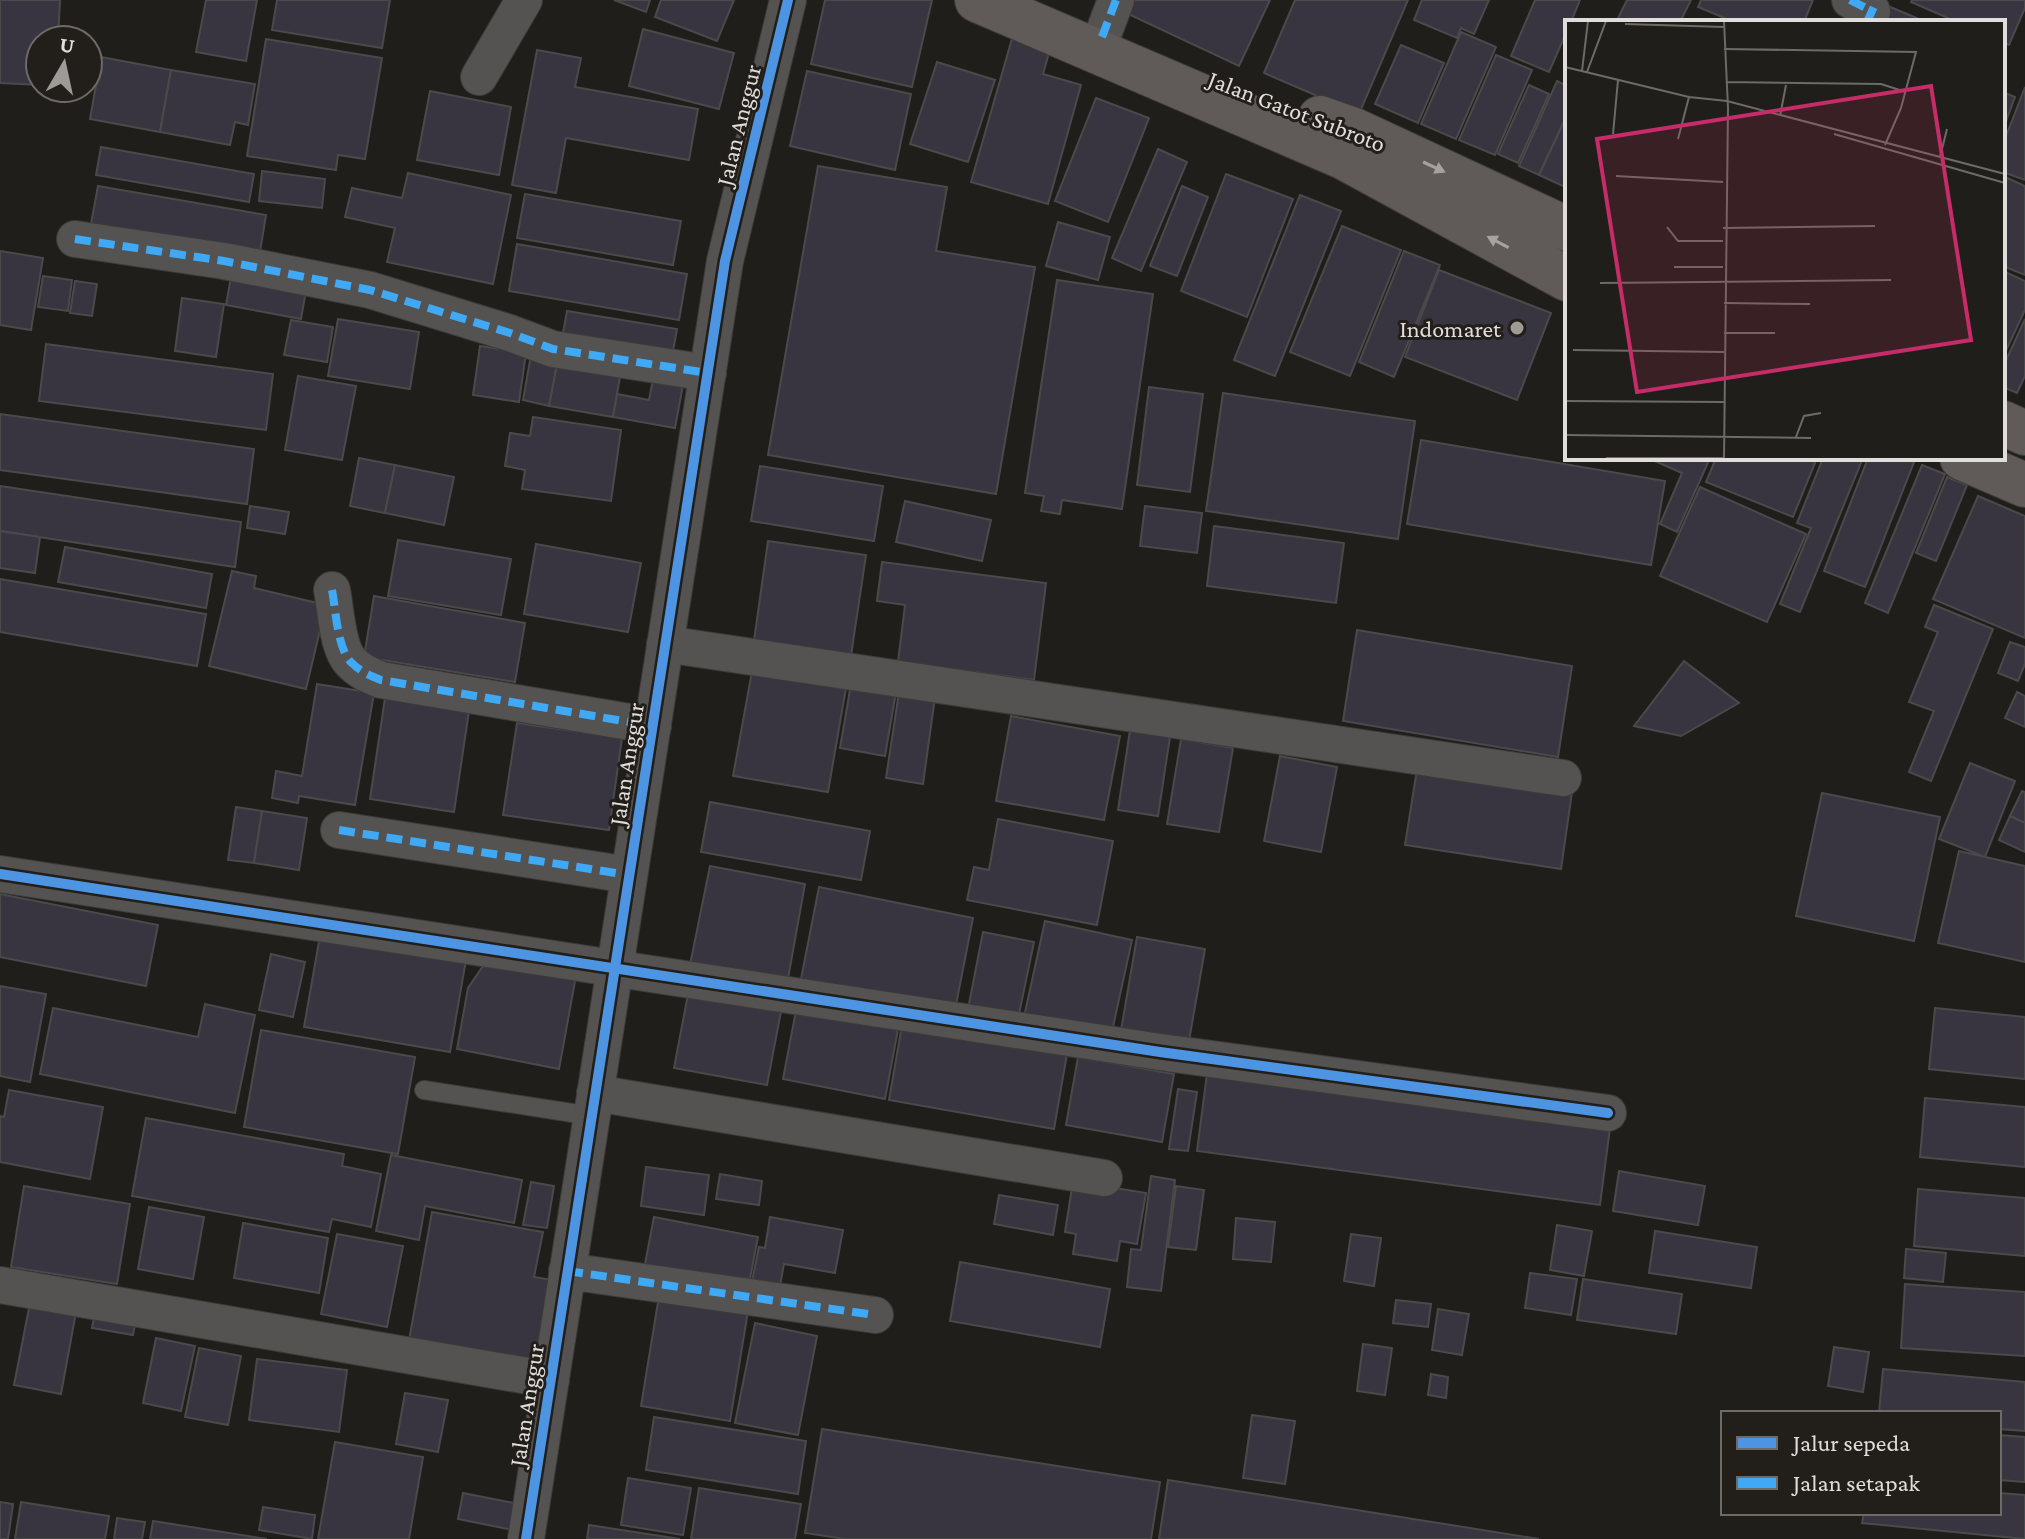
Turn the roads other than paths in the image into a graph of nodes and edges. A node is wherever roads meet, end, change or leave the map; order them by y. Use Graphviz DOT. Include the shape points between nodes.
graph roads {
  1 [pos="524,0"];
  2 [pos="788,0"];
  3 [pos="977,0"];
  4 [pos="1025,0"];
  5 [pos="1109,18"];
  6 [pos="479,77"];
  7 [pos="1349,144"];
  8 [pos="1565,228"];
  9 [pos="75,239"];
  10 [pos="1565,278"];
  11 [pos="708,373"];
  12 [pos="1967,460"];
  13 [pos="2025,485"];
  14 [pos="332,590"];
  15 [pos="665,644"];
  16 [pos="653,726"];
  17 [pos="1563,778"];
  18 [pos="339,830"];
  19 [pos="0,874"];
  20 [pos="629,875"];
  21 [pos="615,968"];
  22 [pos="424,1090"];
  23 [pos="594,1105"];
  24 [pos="1608,1113"];
  25 [pos="1104,1178"];
  26 [pos="567,1271"];
  27 [pos="0,1285"];
  28 [pos="875,1315"];
  29 [pos="551,1380"];
  30 [pos="526,1539"];
  1 -- 6 [label="street"];
  2 -- 11 [label="street, Jalan Anggur" via="725,261"];
  3 -- 7 [label="main road"];
  4 -- 5 [label="main road, Jalan Gatot Subroto"];
  5 -- 7 [label="main road, Jalan Gatot Subroto"];
  7 -- 8 [label="main road, Jalan Gatot Subroto, one-way"];
  10 -- 7 [label="main road, one-way"];
  9 -- 11 [label="street" via="370,290 553,349"];
  11 -- 15 [label="street, Jalan Anggur"];
  12 -- 13 [label="main road"];
  14 -- 16 [label="street" via="342,649 350,663 381,680"];
  15 -- 16 [label="street, Jalan Anggur"];
  15 -- 17 [label="street"];
  16 -- 20 [label="street, Jalan Anggur"];
  18 -- 20 [label="street"];
  19 -- 21 [label="street"];
  20 -- 21 [label="street, Jalan Anggur"];
  21 -- 23 [label="street, Jalan Anggur"];
  21 -- 24 [label="street" via="1160,1052"];
  22 -- 23 [label="lane"];
  23 -- 25 [label="street"];
  23 -- 26 [label="street, Jalan Anggur"];
  26 -- 28 [label="street"];
  26 -- 29 [label="street, Jalan Anggur"];
  27 -- 29 [label="street"];
  29 -- 30 [label="street, Jalan Anggur"];
}
